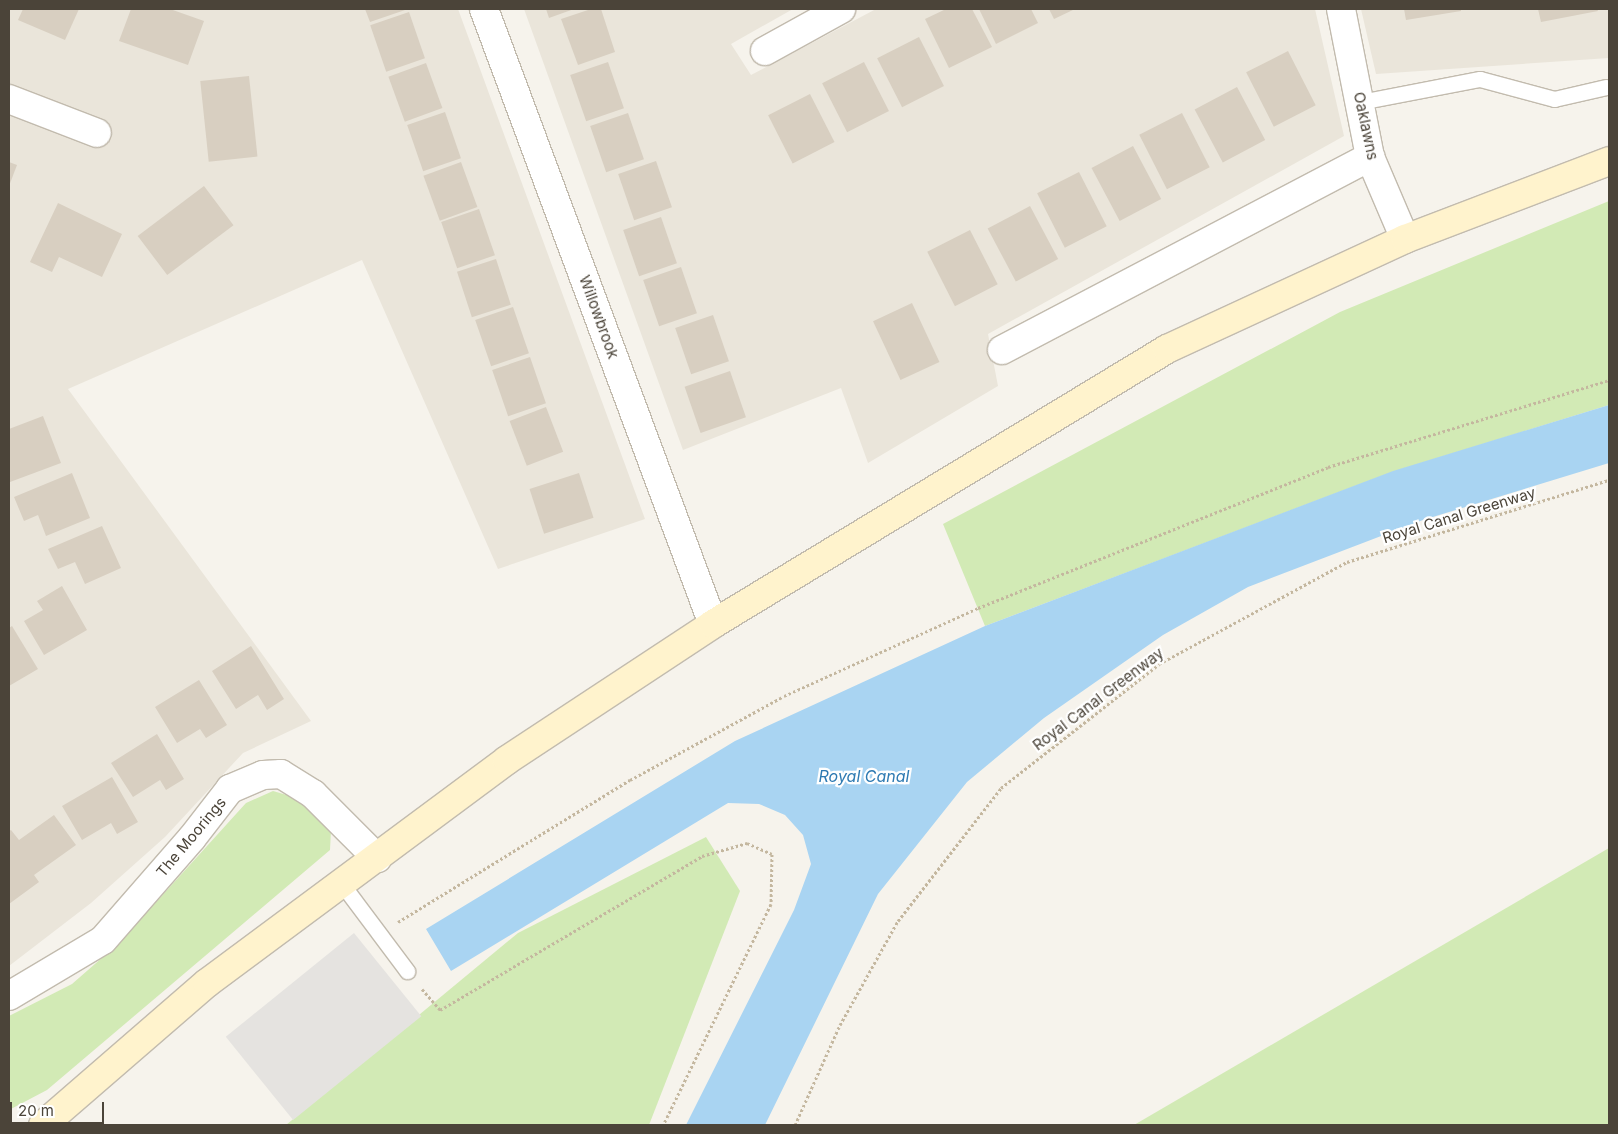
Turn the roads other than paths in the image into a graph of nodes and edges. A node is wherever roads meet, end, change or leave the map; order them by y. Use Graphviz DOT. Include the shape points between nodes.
graph roads {
  1 [pos="484,9"];
  2 [pos="841,9"];
  3 [pos="1341,9"];
  4 [pos="765,51"];
  5 [pos="1606,87"];
  6 [pos="9,99"];
  7 [pos="1360,102"];
  8 [pos="97,133"];
  9 [pos="1370,157"];
  10 [pos="1609,161"];
  11 [pos="1405,239"];
  12 [pos="1002,350"];
  13 [pos="713,624"];
  14 [pos="377,858"];
  15 [pos="342,884"];
  16 [pos="407,971"];
  17 [pos="9,996"];
  18 [pos="44,1125"];
  1 -- 13 [label="street, Willowbrook"];
  2 -- 4 [label="street"];
  3 -- 7 [label="street, Oaklawns"];
  5 -- 7 [label="lane" via="1554,99 1480,79"];
  6 -- 8 [label="street"];
  7 -- 9 [label="street, Oaklawns"];
  9 -- 11 [label="street, Oaklawns"];
  9 -- 12 [label="street"];
  10 -- 11 [label="main road"];
  11 -- 13 [label="main road" via="1167,349"];
  13 -- 14 [label="main road" via="507,760"];
  14 -- 15 [label="main road"];
  14 -- 17 [label="street, The Moorings" via="313,794 281,774 263,775 230,789 103,940"];
  15 -- 16 [label="lane"];
  15 -- 18 [label="main road" via="207,984"];
}
